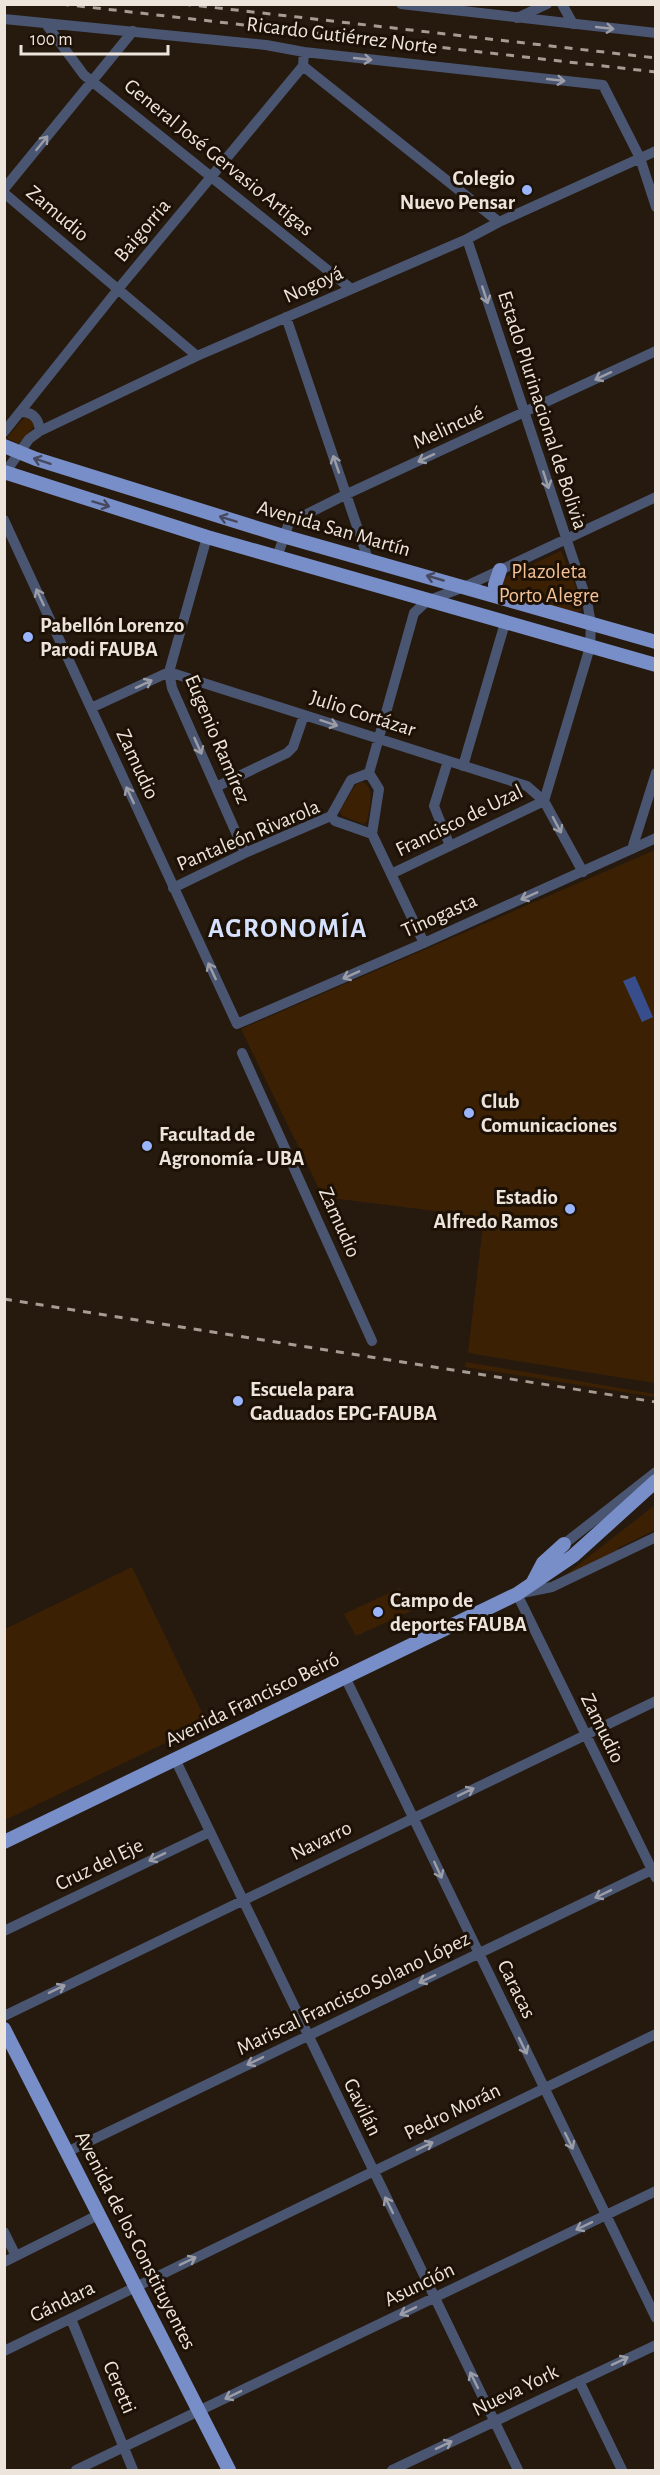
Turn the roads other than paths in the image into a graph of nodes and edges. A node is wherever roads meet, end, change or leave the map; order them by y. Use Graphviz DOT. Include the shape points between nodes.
graph roads {
  1 [pos="401,4"];
  2 [pos="547,4"];
  3 [pos="562,4"];
  4 [pos="517,18"];
  5 [pos="4,19"];
  6 [pos="46,24"];
  7 [pos="573,24"];
  8 [pos="133,31"];
  9 [pos="656,33"];
  10 [pos="304,52"];
  11 [pos="303,66"];
  12 [pos="92,81"];
  13 [pos="656,152"];
  14 [pos="640,158"];
  15 [pos="212,176"];
  16 [pos="4,189"];
  17 [pos="4,193"];
  18 [pos="656,207"];
  19 [pos="499,222"];
  20 [pos="467,239"];
  21 [pos="119,288"];
  22 [pos="351,288"];
  23 [pos="286,317"];
  24 [pos="656,351"];
  25 [pos="197,356"];
  26 [pos="22,412"];
  27 [pos="524,413"];
  28 [pos="40,431"];
  29 [pos="4,432"];
  30 [pos="4,446"];
  31 [pos="20,453"];
  32 [pos="5,473"];
  33 [pos="347,494"];
  34 [pos="656,497"];
  35 [pos="4,520"];
  36 [pos="284,536"];
  37 [pos="207,537"];
  38 [pos="565,539"];
  39 [pos="277,557"];
  40 [pos="368,559"];
  41 [pos="500,570"];
  42 [pos="464,586"];
  43 [pos="498,597"];
  44 [pos="427,601"];
  45 [pos="505,623"];
  46 [pos="591,624"];
  47 [pos="656,642"];
  48 [pos="590,647"];
  49 [pos="656,665"];
  50 [pos="169,672"];
  51 [pos="91,708"];
  52 [pos="304,715"];
  53 [pos="378,738"];
  54 [pos="448,761"];
  55 [pos="463,765"];
  56 [pos="369,773"];
  57 [pos="656,773"];
  58 [pos="216,787"];
  59 [pos="544,801"];
  60 [pos="331,816"];
  61 [pos="372,834"];
  62 [pos="656,838"];
  63 [pos="450,846"];
  64 [pos="632,849"];
  65 [pos="245,853"];
  66 [pos="583,872"];
  67 [pos="391,874"];
  68 [pos="173,888"];
  69 [pos="424,943"];
  70 [pos="237,1024"];
  71 [pos="242,1053"];
  72 [pos="372,1341"];
  73 [pos="656,1472"];
  74 [pos="656,1481"];
  75 [pos="656,1494"];
  76 [pos="616,1516"];
  77 [pos="656,1537"];
  78 [pos="564,1544"];
  79 [pos="531,1586"];
  80 [pos="517,1594"];
  81 [pos="345,1677"];
  82 [pos="656,1701"];
  83 [pos="585,1735"];
  84 [pos="175,1759"];
  85 [pos="413,1817"];
  86 [pos="210,1832"];
  87 [pos="4,1842"];
  88 [pos="654,1872"];
  89 [pos="242,1900"];
  90 [pos="4,1931"];
  91 [pos="478,1954"];
  92 [pos="4,2016"];
  93 [pos="4,2029"];
  94 [pos="656,2034"];
  95 [pos="308,2036"];
  96 [pos="544,2088"];
  97 [pos="67,2152"];
  98 [pos="373,2171"];
  99 [pos="656,2191"];
  100 [pos="98,2215"];
  101 [pos="605,2215"];
  102 [pos="4,2232"];
  103 [pos="16,2256"];
  104 [pos="4,2262"];
  105 [pos="135,2286"];
  106 [pos="434,2298"];
  107 [pos="656,2318"];
  108 [pos="71,2319"];
  109 [pos="656,2344"];
  110 [pos="4,2351"];
  111 [pos="579,2381"];
  112 [pos="199,2411"];
  113 [pos="494,2422"];
  114 [pos="124,2447"];
  115 [pos="76,2470"];
  116 [pos="133,2470"];
  117 [pos="230,2470"];
  118 [pos="392,2470"];
  119 [pos="518,2470"];
  120 [pos="622,2470"];
  1 -- 4 [label="street"];
  2 -- 4 [label="street"];
  3 -- 7 [label="street"];
  4 -- 7 [label="street"];
  5 -- 6 [label="street, Ricardo Gutiérrez Norte"];
  6 -- 8 [label="street, Ricardo Gutiérrez Norte"];
  6 -- 12 [label="street, General José Gervasio Artigas"];
  7 -- 9 [label="street, one-way"];
  8 -- 10 [label="street, Ricardo Gutiérrez Norte"];
  8 -- 12 [label="street"];
  10 -- 11 [label="street"];
  10 -- 14 [label="street, Ricardo Gutiérrez Norte, one-way" via="603,85"];
  11 -- 15 [label="street, Baigorria"];
  11 -- 19 [label="street"];
  12 -- 15 [label="street, General José Gervasio Artigas"];
  16 -- 12 [label="street, one-way"];
  13 -- 14 [label="street, Nogoyá"];
  14 -- 18 [label="street"];
  14 -- 19 [label="street, Nogoyá"];
  15 -- 21 [label="street, Baigorria"];
  15 -- 22 [label="street, General José Gervasio Artigas"];
  17 -- 21 [label="street, Zamudio"];
  19 -- 20 [label="street, Nogoyá"];
  20 -- 22 [label="street, Nogoyá"];
  20 -- 27 [label="street, Estado Plurinacional de Bolivia, one-way"];
  21 -- 25 [label="street, Zamudio"];
  21 -- 26 [label="street, Baigorria"];
  22 -- 23 [label="street, Nogoyá"];
  23 -- 25 [label="street, Nogoyá"];
  33 -- 23 [label="street, one-way"];
  24 -- 27 [label="street, Melincué, one-way"];
  25 -- 28 [label="street, Nogoyá"];
  26 -- 28 [label="street" via="35,417"];
  26 -- 29 [label="street, Baigorria"];
  27 -- 33 [label="street, Melincué, one-way"];
  27 -- 38 [label="street, Estado Plurinacional de Bolivia, one-way"];
  28 -- 31 [label="street, Nogoyá"];
  30 -- 31 [label="main road, Avenida San Martín"];
  31 -- 32 [label="street, Nogoyá"];
  36 -- 31 [label="main road, Avenida San Martín, one-way"];
  32 -- 37 [label="main road, Avenida San Martín, one-way"];
  33 -- 36 [label="street, Melincué" via="289,523"];
  33 -- 40 [label="street"];
  34 -- 38 [label="street"];
  51 -- 35 [label="street, Zamudio, one-way"];
  36 -- 39 [label="street, Melincué"];
  36 -- 40 [label="main road, Avenida San Martín"];
  37 -- 39 [label="main road, Avenida San Martín"];
  37 -- 50 [label="street"];
  38 -- 41 [label="street"];
  38 -- 46 [label="street, Estado Plurinacional de Bolivia"];
  39 -- 44 [label="main road, Avenida San Martín"];
  42 -- 40 [label="main road, Avenida San Martín, one-way"];
  41 -- 42 [label="street"];
  41 -- 43 [label="main road" via="495,585"];
  42 -- 43 [label="main road, Avenida San Martín"];
  42 -- 44 [label="street"];
  43 -- 46 [label="main road, Avenida San Martín"];
  44 -- 45 [label="main road, Avenida San Martín"];
  44 -- 53 [label="street" via="414,613"];
  45 -- 48 [label="main road, Avenida San Martín"];
  45 -- 55 [label="street"];
  46 -- 47 [label="main road, Avenida San Martín"];
  46 -- 48 [label="street, Estado Plurinacional de Bolivia"];
  48 -- 49 [label="main road, Avenida San Martín"];
  48 -- 59 [label="street, Estado Plurinacional de Bolivia"];
  51 -- 50 [label="street, one-way"];
  50 -- 52 [label="street, Julio Cortázar"];
  50 -- 58 [label="street, Eugenio Ramírez, one-way" via="172,688"];
  68 -- 51 [label="street, Zamudio, one-way"];
  52 -- 53 [label="street, Julio Cortázar, one-way"];
  52 -- 58 [label="street" via="293,747 287,753"];
  53 -- 54 [label="street, Julio Cortázar"];
  53 -- 56 [label="street"];
  54 -- 55 [label="street, Julio Cortázar"];
  54 -- 63 [label="street" via="434,806"];
  55 -- 59 [label="street, Julio Cortázar" via="527,786"];
  56 -- 60 [label="street" via="351,780"];
  56 -- 61 [label="street" via="379,789"];
  57 -- 64 [label="street"];
  58 -- 65 [label="street, Eugenio Ramírez"];
  59 -- 63 [label="street, Francisco de Uzal"];
  59 -- 66 [label="street, Julio Cortázar, one-way"];
  60 -- 61 [label="street, Pantaleón Rivarola"];
  60 -- 65 [label="street, Pantaleón Rivarola"];
  61 -- 67 [label="street"];
  62 -- 64 [label="street, Tinogasta"];
  63 -- 67 [label="street, Francisco de Uzal"];
  64 -- 66 [label="street, Tinogasta"];
  65 -- 68 [label="street, Pantaleón Rivarola"];
  66 -- 69 [label="street, Tinogasta, one-way"];
  67 -- 69 [label="street"];
  70 -- 68 [label="street, Zamudio, one-way"];
  69 -- 70 [label="street, Tinogasta, one-way"];
  71 -- 72 [label="street, Zamudio"];
  73 -- 78 [label="street"];
  74 -- 76 [label="main road"];
  75 -- 76 [label="main road"];
  76 -- 79 [label="main road, Avenida Francisco Beiró" via="573,1556"];
  77 -- 80 [label="street, Avenida Francisco Beiró" via="552,1587"];
  78 -- 79 [label="main road" via="543,1563"];
  79 -- 80 [label="main road, Avenida Francisco Beiró"];
  80 -- 81 [label="main road, Avenida Francisco Beiró"];
  80 -- 83 [label="street, Zamudio"];
  81 -- 84 [label="main road, Avenida Francisco Beiró"];
  81 -- 85 [label="street, Caracas"];
  82 -- 83 [label="street, Navarro"];
  85 -- 83 [label="street, Navarro, one-way"];
  83 -- 88 [label="street, Zamudio"];
  84 -- 86 [label="street, Gavilán"];
  84 -- 87 [label="main road, Avenida Francisco Beiró"];
  85 -- 89 [label="street, Navarro"];
  85 -- 91 [label="street, Caracas, one-way"];
  86 -- 89 [label="street, Gavilán"];
  86 -- 90 [label="street, Cruz del Eje, one-way"];
  88 -- 91 [label="street, Mariscal Francisco Solano López, one-way"];
  92 -- 89 [label="street, Navarro, one-way"];
  89 -- 95 [label="street, Gavilán"];
  91 -- 95 [label="street, Mariscal Francisco Solano López, one-way"];
  91 -- 96 [label="street, Caracas, one-way"];
  93 -- 97 [label="main road, Avenida de los Constituyentes"];
  94 -- 96 [label="street, Pedro Morán"];
  95 -- 97 [label="street, Mariscal Francisco Solano López, one-way"];
  95 -- 98 [label="street, Gavilán"];
  98 -- 96 [label="street, Pedro Morán, one-way"];
  96 -- 101 [label="street, Caracas, one-way"];
  97 -- 100 [label="main road, Avenida de los Constituyentes"];
  105 -- 98 [label="street, Pedro Morán, one-way"];
  106 -- 98 [label="street, Gavilán, one-way"];
  99 -- 101 [label="street, Asunción"];
  100 -- 103 [label="street"];
  100 -- 105 [label="main road, Avenida de los Constituyentes"];
  101 -- 106 [label="street, Asunción, one-way"];
  101 -- 107 [label="street, Caracas"];
  102 -- 103 [label="street"];
  103 -- 104 [label="street"];
  105 -- 108 [label="street, Gándara"];
  105 -- 112 [label="main road, Avenida de los Constituyentes"];
  106 -- 112 [label="street, Asunción, one-way"];
  113 -- 106 [label="street, Gavilán, one-way"];
  108 -- 110 [label="street, Gándara"];
  108 -- 114 [label="street, Ceretti"];
  111 -- 109 [label="street, Nueva York, one-way"];
  111 -- 113 [label="street, Nueva York"];
  111 -- 120 [label="street"];
  112 -- 114 [label="street, Asunción"];
  112 -- 117 [label="main road, Avenida de los Constituyentes"];
  118 -- 113 [label="street, Nueva York, one-way"];
  113 -- 119 [label="street, Gavilán"];
  114 -- 115 [label="street, Asunción"];
  114 -- 116 [label="street, Ceretti"];
}
